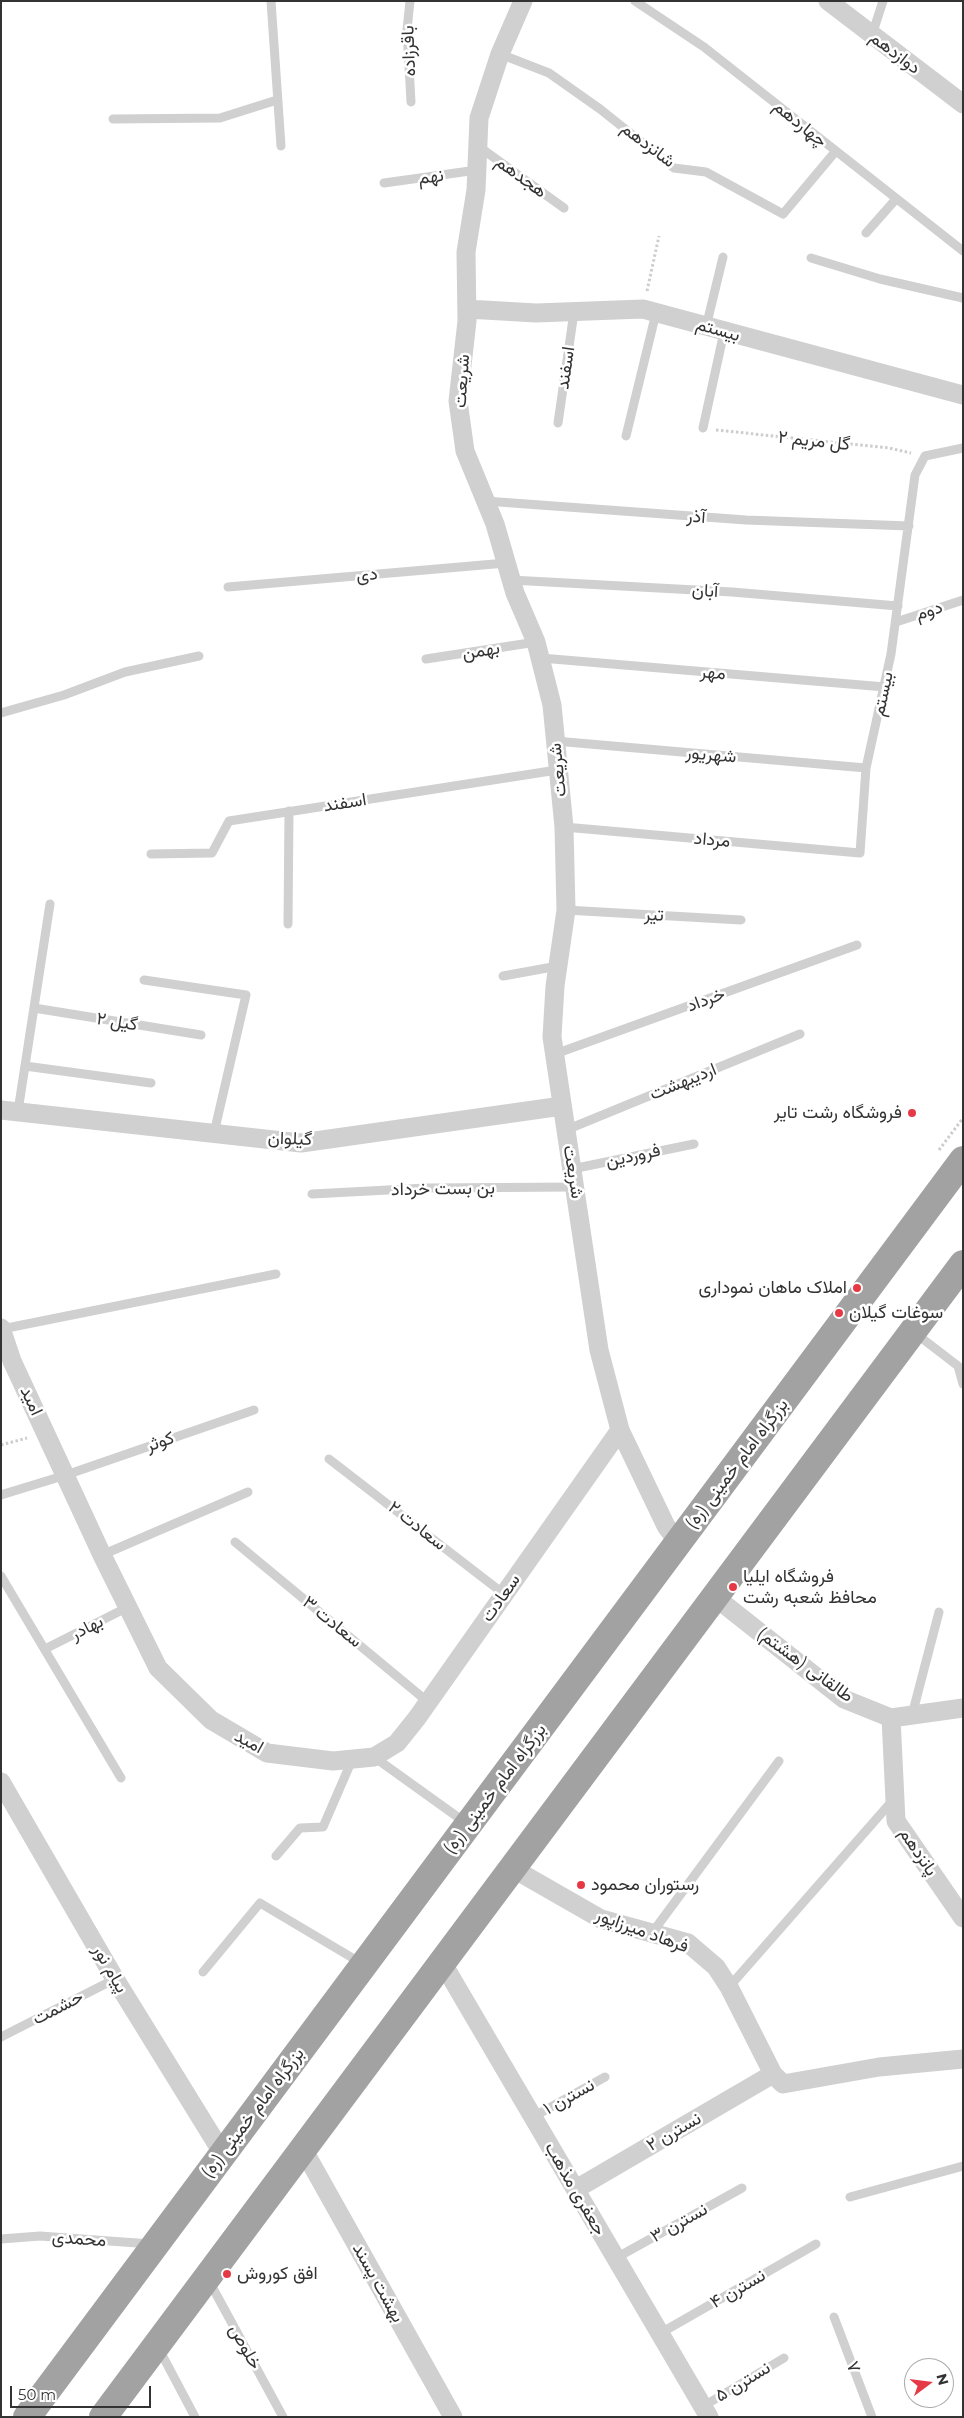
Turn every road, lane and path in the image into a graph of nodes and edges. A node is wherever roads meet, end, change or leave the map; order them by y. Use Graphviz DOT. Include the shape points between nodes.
graph roads {
  1 [pos="271,1"];
  2 [pos="410,1"];
  3 [pos="523,1"];
  4 [pos="635,1"];
  5 [pos="828,1"];
  6 [pos="883,1"];
  7 [pos="872,35"];
  8 [pos="500,54"];
  9 [pos="278,100"];
  10 [pos="411,102"];
  11 [pos="963,104"];
  12 [pos="113,119"];
  13 [pos="281,146"];
  14 [pos="478,146"];
  15 [pos="835,152"];
  16 [pos="477,170"];
  17 [pos="384,183"];
  18 [pos="896,199"];
  19 [pos="564,208"];
  20 [pos="866,234"];
  21 [pos="660,236"];
  22 [pos="963,251"];
  23 [pos="724,257"];
  24 [pos="811,258"];
  25 [pos="963,298"];
  26 [pos="467,310"];
  27 [pos="649,311"];
  28 [pos="574,312"];
  29 [pos="715,329"];
  30 [pos="963,395"];
  31 [pos="558,424"];
  32 [pos="703,428"];
  33 [pos="626,436"];
  34 [pos="963,448"];
  35 [pos="925,456"];
  36 [pos="484,501"];
  37 [pos="909,526"];
  38 [pos="509,571"];
  39 [pos="228,587"];
  40 [pos="963,600"];
  41 [pos="898,606"];
  42 [pos="896,622"];
  43 [pos="538,650"];
  44 [pos="199,656"];
  45 [pos="426,659"];
  46 [pos="885,687"];
  47 [pos="1,713"];
  48 [pos="555,741"];
  49 [pos="866,768"];
  50 [pos="558,770"];
  51 [pos="289,811"];
  52 [pos="564,827"];
  53 [pos="860,853"];
  54 [pos="151,854"];
  55 [pos="50,904"];
  56 [pos="566,910"];
  57 [pos="741,920"];
  58 [pos="288,924"];
  59 [pos="857,945"];
  60 [pos="558,966"];
  61 [pos="503,976"];
  62 [pos="144,980"];
  63 [pos="34,1008"];
  64 [pos="800,1034"];
  65 [pos="201,1035"];
  66 [pos="555,1054"];
  67 [pos="25,1066"];
  68 [pos="151,1083"];
  69 [pos="562,1106"];
  70 [pos="10,1111"];
  71 [pos="566,1130"];
  72 [pos="214,1133"];
  73 [pos="694,1144"];
  74 [pos="963,1160"];
  75 [pos="573,1178"];
  76 [pos="312,1194"];
  77 [pos="963,1264"];
  78 [pos="276,1274"];
  79 [pos="1,1329"];
  80 [pos="913,1331"];
  81 [pos="963,1384"];
  82 [pos="254,1410"];
  83 [pos="620,1430"];
  84 [pos="46,1434"];
  85 [pos="1,1444"];
  86 [pos="329,1459"];
  87 [pos="66,1475"];
  88 [pos="248,1492"];
  89 [pos="1,1495"];
  90 [pos="235,1542"];
  91 [pos="678,1542"];
  92 [pos="102,1555"];
  93 [pos="1,1576"];
  94 [pos="504,1594"];
  95 [pos="715,1597"];
  96 [pos="128,1607"];
  97 [pos="939,1612"];
  98 [pos="45,1649"];
  99 [pos="428,1702"];
  100 [pos="963,1708"];
  101 [pos="912,1715"];
  102 [pos="891,1718"];
  103 [pos="374,1757"];
  104 [pos="352,1759"];
  105 [pos="779,1761"];
  106 [pos="121,1778"];
  107 [pos="1,1782"];
  108 [pos="895,1798"];
  109 [pos="468,1824"];
  110 [pos="276,1856"];
  111 [pos="512,1868"];
  112 [pos="963,1918"];
  113 [pos="652,1933"];
  114 [pos="442,1962"];
  115 [pos="364,1965"];
  116 [pos="203,1972"];
  117 [pos="115,1979"];
  118 [pos="729,1987"];
  119 [pos="1,2037"];
  120 [pos="963,2059"];
  121 [pos="773,2074"];
  122 [pos="605,2077"];
  123 [pos="533,2117"];
  124 [pos="303,2149"];
  125 [pos="223,2154"];
  126 [pos="963,2166"];
  127 [pos="742,2188"];
  128 [pos="576,2189"];
  129 [pos="850,2197"];
  130 [pos="1,2239"];
  131 [pos="156,2244"];
  132 [pos="816,2244"];
  133 [pos="616,2258"];
  134 [pos="207,2278"];
  135 [pos="834,2317"];
  136 [pos="659,2334"];
  137 [pos="157,2344"];
  138 [pos="784,2358"];
  139 [pos="706,2412"];
  140 [pos="27,2417"];
  141 [pos="103,2417"];
  142 [pos="195,2417"];
  143 [pos="283,2417"];
  144 [pos="453,2417"];
  145 [pos="872,2417"];
  1 -- 9 [label="lane"];
  2 -- 10 [label="lane, باقرزاده" via="407,30"];
  3 -- 8 [label="street, شریعت"];
  4 -- 15 [label="lane, چهاردهم" via="704,47"];
  5 -- 7 [label="street, دوازدهم"];
  6 -- 7 [label="lane"];
  7 -- 11 [label="street, دوازدهم"];
  8 -- 14 [label="street, شریعت" via="479,118"];
  8 -- 15 [label="lane, شانزدهم" via="549,73 674,168 706,172 783,214"];
  9 -- 12 [label="lane" via="220,118"];
  9 -- 13 [label="lane"];
  14 -- 16 [label="street, شریعت"];
  14 -- 19 [label="lane, هجدهم"];
  15 -- 18 [label="lane, چهاردهم"];
  16 -- 17 [label="lane, نهم"];
  16 -- 26 [label="street, شریعت" via="466,252"];
  18 -- 20 [label="lane"];
  18 -- 22 [label="lane, چهاردهم"];
  21 -- 27 [label="path"];
  23 -- 29 [label="lane"];
  24 -- 25 [label="lane" via="880,279"];
  26 -- 28 [label="street, بیستم"];
  26 -- 36 [label="street, شریعت" via="458,401 465,451"];
  27 -- 28 [label="street, بیستم"];
  27 -- 29 [label="street, بیستم"];
  27 -- 33 [label="lane"];
  28 -- 31 [label="lane, اسفند"];
  29 -- 30 [label="street, بیستم"];
  29 -- 32 [label="lane"];
  32 -- 35 [label="path, گل مریم ۲" via="889,448"];
  34 -- 35 [label="lane"];
  35 -- 37 [label="lane, بیستم" via="915,475"];
  36 -- 37 [label="lane, آذر" via="746,520"];
  36 -- 38 [label="street, شریعت" via="495,524"];
  37 -- 41 [label="lane, بیستم"];
  38 -- 39 [label="lane, دی"];
  38 -- 41 [label="lane, آبان"];
  38 -- 43 [label="street, شریعت"];
  40 -- 42 [label="lane, دوم"];
  41 -- 42 [label="lane, بیستم"];
  42 -- 46 [label="lane, بیستم"];
  43 -- 45 [label="lane, بهمن"];
  43 -- 46 [label="lane, مهر"];
  43 -- 48 [label="street, شریعت" via="552,705"];
  44 -- 47 [label="lane" via="125,672 64,695"];
  46 -- 49 [label="lane, بیستم"];
  48 -- 49 [label="lane, شهریور"];
  48 -- 50 [label="street, شریعت"];
  49 -- 53 [label="lane, بیستم"];
  50 -- 51 [label="lane, اسفند"];
  50 -- 52 [label="street, شریعت"];
  51 -- 54 [label="lane, اسفند" via="229,821 212,853"];
  51 -- 58 [label="lane"];
  52 -- 53 [label="lane, مرداد"];
  52 -- 56 [label="street, شریعت"];
  55 -- 63 [label="lane, گیلوان"];
  56 -- 57 [label="lane, تیر"];
  56 -- 60 [label="street, شریعت"];
  59 -- 66 [label="lane, خرداد"];
  60 -- 61 [label="lane"];
  60 -- 66 [label="street, شریعت" via="552,1037"];
  62 -- 72 [label="lane" via="246,995"];
  63 -- 65 [label="lane, گیل ۲"];
  63 -- 67 [label="lane, گیلوان"];
  64 -- 71 [label="lane, اردیبهشت"];
  66 -- 69 [label="street, شریعت"];
  67 -- 68 [label="lane"];
  67 -- 70 [label="lane, گیلوان"];
  69 -- 71 [label="street, شریعت"];
  69 -- 72 [label="street, گیلوان" via="301,1143"];
  70 -- 72 [label="street, گیلوان"];
  71 -- 75 [label="street, شریعت"];
  73 -- 75 [label="lane, فروردین"];
  74 -- 91 [label="highway, بزرگراه امام خمینی (ره)"];
  75 -- 76 [label="lane, بن بست خرداد"];
  75 -- 83 [label="street, شریعت" via="599,1350"];
  77 -- 80 [label="highway"];
  78 -- 79 [label="lane"];
  79 -- 84 [label="street, امید"];
  80 -- 81 [label="lane" via="958,1366"];
  80 -- 95 [label="highway"];
  82 -- 87 [label="lane, کوثر"];
  83 -- 91 [label="street, شریعت" via="666,1526"];
  83 -- 94 [label="street, سعادت"];
  84 -- 85 [label="path"];
  84 -- 87 [label="street, امید"];
  86 -- 94 [label="lane, سعادت ۲"];
  87 -- 89 [label="lane, کوثر"];
  87 -- 92 [label="street, امید"];
  88 -- 92 [label="lane"];
  90 -- 99 [label="lane, سعادت ۳"];
  91 -- 109 [label="highway, بزرگراه امام خمینی (ره)"];
  92 -- 96 [label="street, امید"];
  93 -- 98 [label="lane"];
  94 -- 99 [label="street, سعادت"];
  95 -- 102 [label="street, طالقانی (هشتم)" via="844,1699"];
  95 -- 111 [label="highway"];
  96 -- 98 [label="lane, بهادر"];
  96 -- 104 [label="street, امید" via="158,1668 211,1720 267,1753 333,1761"];
  97 -- 101 [label="lane"];
  98 -- 106 [label="lane"];
  99 -- 103 [label="street, سعادت" via="397,1743"];
  100 -- 101 [label="street"];
  101 -- 102 [label="street"];
  102 -- 108 [label="street, پانزدهم"];
  103 -- 104 [label="street, امید"];
  103 -- 109 [label="lane"];
  104 -- 110 [label="lane" via="323,1827 300,1828"];
  105 -- 113 [label="lane"];
  107 -- 117 [label="street, پیام نور"];
  108 -- 112 [label="street, پانزدهم" via="896,1821"];
  108 -- 118 [label="lane"];
  109 -- 115 [label="highway, بزرگراه امام خمینی (ره)"];
  111 -- 113 [label="street, فرهاد میرزاپور" via="601,1918"];
  111 -- 114 [label="highway"];
  113 -- 118 [label="street, فرهاد میرزاپور" via="688,1943 716,1967"];
  114 -- 123 [label="street, جعفری مذهب"];
  114 -- 124 [label="highway"];
  115 -- 116 [label="lane" via="260,1903"];
  115 -- 125 [label="highway, بزرگراه امام خمینی (ره)"];
  117 -- 119 [label="lane, حشمت"];
  117 -- 125 [label="street, پیام نور"];
  118 -- 121 [label="street, فرهاد میرزاپور"];
  120 -- 121 [label="street" via="879,2067 783,2084"];
  121 -- 128 [label="street, نسترن ۲"];
  122 -- 123 [label="lane, نسترن ۱"];
  123 -- 128 [label="street, جعفری مذهب"];
  124 -- 134 [label="highway"];
  124 -- 144 [label="street, بهشت پسند"];
  125 -- 131 [label="highway, بزرگراه امام خمینی (ره)"];
  126 -- 129 [label="lane"];
  127 -- 133 [label="lane, نسترن ۳"];
  128 -- 133 [label="street, جعفری مذهب"];
  130 -- 131 [label="lane, محمدی" via="40,2236"];
  131 -- 140 [label="highway, بزرگراه امام خمینی (ره)"];
  132 -- 136 [label="lane, نسترن ۴"];
  133 -- 136 [label="street, جعفری مذهب"];
  134 -- 137 [label="highway"];
  134 -- 143 [label="lane, خلوص"];
  135 -- 145 [label="lane, ۷"];
  136 -- 139 [label="street, جعفری مذهب"];
  137 -- 141 [label="highway"];
  137 -- 142 [label="lane"];
  138 -- 139 [label="lane, نسترن ۵"];
}
